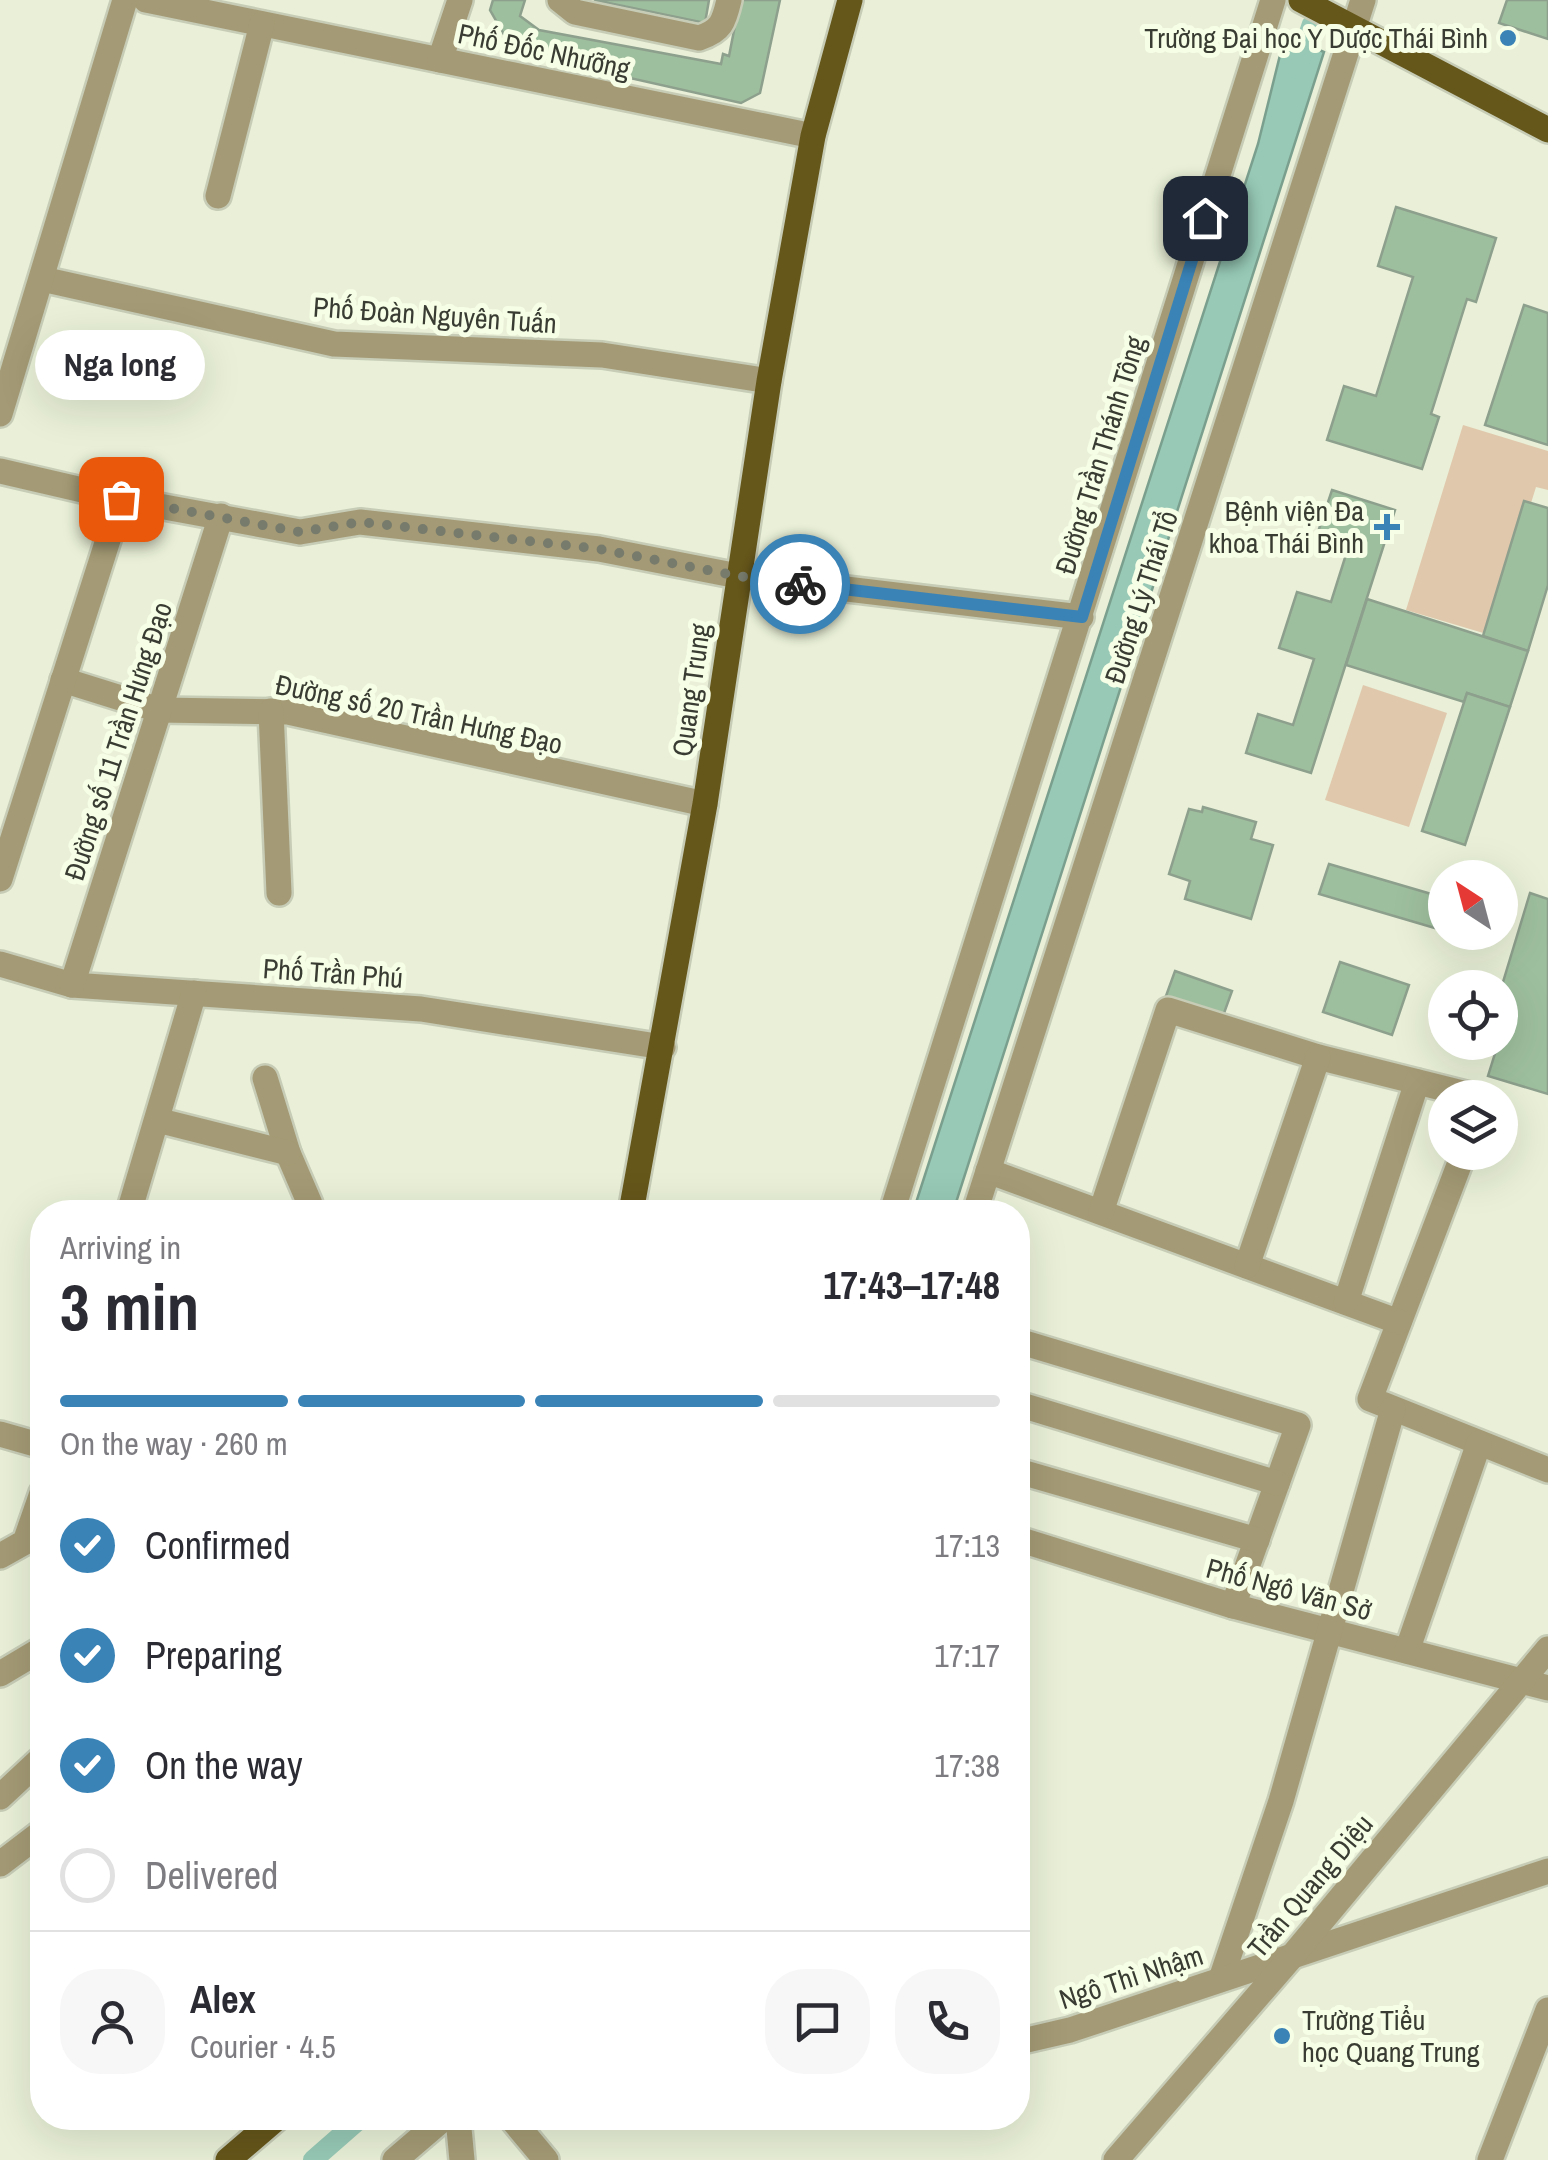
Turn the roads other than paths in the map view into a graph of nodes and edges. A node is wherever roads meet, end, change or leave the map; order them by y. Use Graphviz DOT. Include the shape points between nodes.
graph roads {
  1 [pos="125,0"];
  2 [pos="146,0"];
  3 [pos="460,0"];
  4 [pos="560,0"];
  5 [pos="729,0"];
  6 [pos="850,0"];
  7 [pos="1273,0"];
  8 [pos="1301,0"];
  9 [pos="1363,0"];
  10 [pos="262,24"];
  11 [pos="1354,27"];
  12 [pos="440,60"];
  13 [pos="1548,130"];
  14 [pos="812,136"];
  15 [pos="218,196"];
  16 [pos="42,279"];
  17 [pos="769,381"];
  18 [pos="0,414"];
  19 [pos="0,471"];
  20 [pos="121,499"];
  21 [pos="222,516"];
  22 [pos="738,576"];
  23 [pos="1082,617"];
  24 [pos="64,680"];
  25 [pos="159,710"];
  26 [pos="271,711"];
  27 [pos="705,804"];
  28 [pos="0,879"];
  29 [pos="278,893"];
  30 [pos="0,964"];
  31 [pos="72,985"];
  32 [pos="194,993"];
  33 [pos="662,1047"];
  34 [pos="1318,1057"];
  35 [pos="265,1078"];
  36 [pos="1417,1082"];
  37 [pos="1428,1085"];
  38 [pos="156,1120"];
  39 [pos="288,1153"];
  40 [pos="1457,1170"];
  41 [pos="988,1172"];
  42 [pos="133,1200"];
  43 [pos="308,1200"];
  44 [pos="633,1200"];
  45 [pos="896,1200"];
  46 [pos="979,1200"];
  47 [pos="1100,1212"];
  48 [pos="1246,1266"];
  49 [pos="1346,1302"];
  50 [pos="1399,1322"];
  51 [pos="1030,1345"];
  52 [pos="1030,1408"];
  53 [pos="1393,1409"];
  54 [pos="0,1434"];
  55 [pos="30,1443"];
  56 [pos="1479,1443"];
  57 [pos="1548,1470"];
  58 [pos="1030,1474"];
  59 [pos="1277,1484"];
  60 [pos="30,1539"];
  61 [pos="1257,1540"];
  62 [pos="1030,1542"];
  63 [pos="0,1556"];
  64 [pos="1233,1606"];
  65 [pos="1330,1632"];
  66 [pos="1548,1649"];
  67 [pos="1407,1652"];
  68 [pos="30,1656"];
  69 [pos="0,1674"];
  70 [pos="1520,1681"];
  71 [pos="1548,1688"];
  72 [pos="30,1769"];
  73 [pos="0,1797"];
  74 [pos="30,1841"];
  75 [pos="0,1864"];
  76 [pos="1548,1871"];
  77 [pos="1294,1954"];
  78 [pos="1221,1979"];
  79 [pos="1548,2010"];
  80 [pos="1030,2039"];
  81 [pos="263,2130"];
  82 [pos="430,2130"];
  83 [pos="459,2130"];
  84 [pos="521,2130"];
  85 [pos="228,2160"];
  86 [pos="395,2160"];
  87 [pos="462,2160"];
  88 [pos="546,2160"];
  89 [pos="1116,2160"];
  90 [pos="1490,2160"];
  1 -- 16 [label="street"];
  2 -- 10 [label="street, Phố Đốc Nhưỡng"];
  3 -- 12 [label="street"];
  4 -- 5 [label="street" via="575,12 699,38 724,22"];
  6 -- 14 [label="main road, Quang Trung"];
  7 -- 23 [label="street, Đường Trần Thánh Tông"];
  8 -- 11 [label="main road"];
  9 -- 11 [label="street, Đường Lý Thái Tổ"];
  10 -- 12 [label="street, Phố Đốc Nhưỡng"];
  10 -- 15 [label="street"];
  11 -- 13 [label="main road"];
  11 -- 41 [label="street, Đường Lý Thái Tổ"];
  12 -- 14 [label="street, Phố Đốc Nhưỡng"];
  14 -- 17 [label="main road, Quang Trung"];
  16 -- 17 [label="street, Phố Đoàn Nguyên Tuấn" via="334,344 602,355"];
  16 -- 18 [label="street"];
  17 -- 22 [label="main road, Quang Trung"];
  19 -- 20 [label="street"];
  20 -- 21 [label="street"];
  20 -- 24 [label="street"];
  21 -- 22 [label="street" via="300,532 360,522 599,549"];
  21 -- 25 [label="street, Đường số 11 Trần Hưng Đạo"];
  22 -- 23 [label="street"];
  22 -- 27 [label="main road, Quang Trung"];
  23 -- 45 [label="street, Đường Trần Thánh Tông"];
  24 -- 25 [label="street, Đường số 20 Trần Hưng Đạo"];
  24 -- 28 [label="street"];
  25 -- 26 [label="street, Đường số 20 Trần Hưng Đạo"];
  25 -- 31 [label="street, Đường số 11 Trần Hưng Đạo"];
  26 -- 27 [label="street, Đường số 20 Trần Hưng Đạo"];
  26 -- 29 [label="street"];
  27 -- 33 [label="main road, Quang Trung"];
  30 -- 31 [label="street, Phố Trần Phú"];
  31 -- 32 [label="street, Phố Trần Phú"];
  32 -- 33 [label="street, Phố Trần Phú" via="422,1008"];
  32 -- 38 [label="street"];
  33 -- 44 [label="main road, Quang Trung"];
  34 -- 36 [label="street"];
  34 -- 47 [label="street" via="1168,1010"];
  34 -- 48 [label="street"];
  35 -- 39 [label="street"];
  36 -- 37 [label="street"];
  36 -- 49 [label="street"];
  38 -- 39 [label="street"];
  38 -- 42 [label="street"];
  39 -- 43 [label="street"];
  40 -- 50 [label="street"];
  41 -- 46 [label="street, Đường Lý Thái Tổ"];
  41 -- 47 [label="street"];
  47 -- 48 [label="street"];
  48 -- 49 [label="street"];
  49 -- 50 [label="street"];
  50 -- 53 [label="street" via="1370,1399"];
  51 -- 59 [label="street" via="1298,1425"];
  52 -- 59 [label="street"];
  53 -- 56 [label="street"];
  53 -- 65 [label="street"];
  54 -- 55 [label="street"];
  56 -- 57 [label="street"];
  56 -- 67 [label="street"];
  58 -- 61 [label="street"];
  59 -- 61 [label="street"];
  60 -- 63 [label="street"];
  61 -- 64 [label="street"];
  62 -- 64 [label="street, Phố Ngô Văn Sở"];
  64 -- 65 [label="street, Phố Ngô Văn Sở"];
  65 -- 67 [label="street, Phố Ngô Văn Sở"];
  65 -- 78 [label="street"];
  66 -- 70 [label="street, Trần Quang Diệu"];
  67 -- 70 [label="street, Phố Ngô Văn Sở"];
  68 -- 69 [label="street"];
  70 -- 71 [label="street, Phố Ngô Văn Sở"];
  70 -- 77 [label="street, Trần Quang Diệu"];
  72 -- 73 [label="street"];
  74 -- 75 [label="street"];
  76 -- 77 [label="street, Ngô Thì Nhậm"];
  77 -- 78 [label="street, Ngô Thì Nhậm"];
  77 -- 89 [label="street, Trần Quang Diệu"];
  78 -- 80 [label="street, Ngô Thì Nhậm"];
  79 -- 90 [label="street"];
  81 -- 85 [label="main road"];
  82 -- 86 [label="street"];
  83 -- 87 [label="street"];
  84 -- 88 [label="street"];
}
